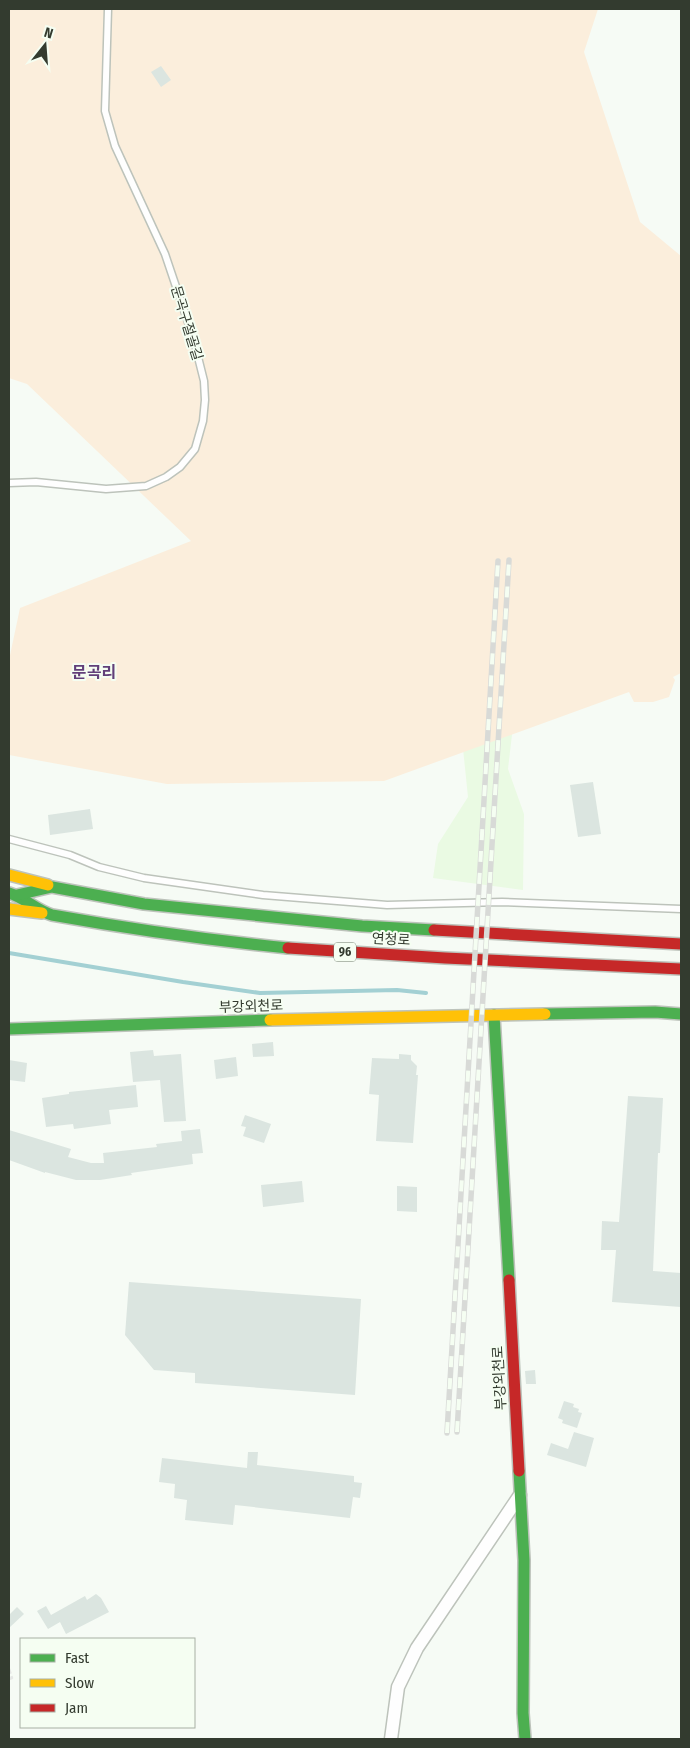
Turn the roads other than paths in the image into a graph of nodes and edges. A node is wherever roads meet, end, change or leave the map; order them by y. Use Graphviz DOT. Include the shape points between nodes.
graph roads {
  1 [pos="108,9"];
  2 [pos="9,483"];
  3 [pos="9,839"];
  4 [pos="9,875"];
  5 [pos="52,887"];
  6 [pos="13,894"];
  7 [pos="9,909"];
  8 [pos="681,909"];
  9 [pos="49,914"];
  10 [pos="681,944"];
  11 [pos="681,970"];
  12 [pos="681,1014"];
  13 [pos="494,1015"];
  14 [pos="9,1029"];
  15 [pos="520,1496"];
  16 [pos="390,1739"];
  17 [pos="525,1739"];
  1 -- 2 [label="lane, 문곡구절골길" via="105,111 114,146 165,254 193,337 204,381 203,421 196,449 180,467 146,486 106,488"];
  3 -- 8 [label="lane" via="144,878 263,895 387,905 502,902"];
  4 -- 5 [label="main road"];
  5 -- 6 [label="main road, 연청로 / 96"];
  5 -- 10 [label="main road, 연청로 / 96" via="144,904 362,926"];
  6 -- 9 [label="main road, 연청로 / 96"];
  7 -- 9 [label="main road"];
  9 -- 11 [label="main road, 연청로 / 96" via="138,930 358,953"];
  12 -- 13 [label="main road, 부강외천로"];
  13 -- 14 [label="main road, 부강외천로"];
  13 -- 15 [label="main road, 부강외천로"];
  15 -- 16 [label="street" via="417,1648 398,1687"];
  15 -- 17 [label="main road, 부강외천로" via="524,1560"];
}
